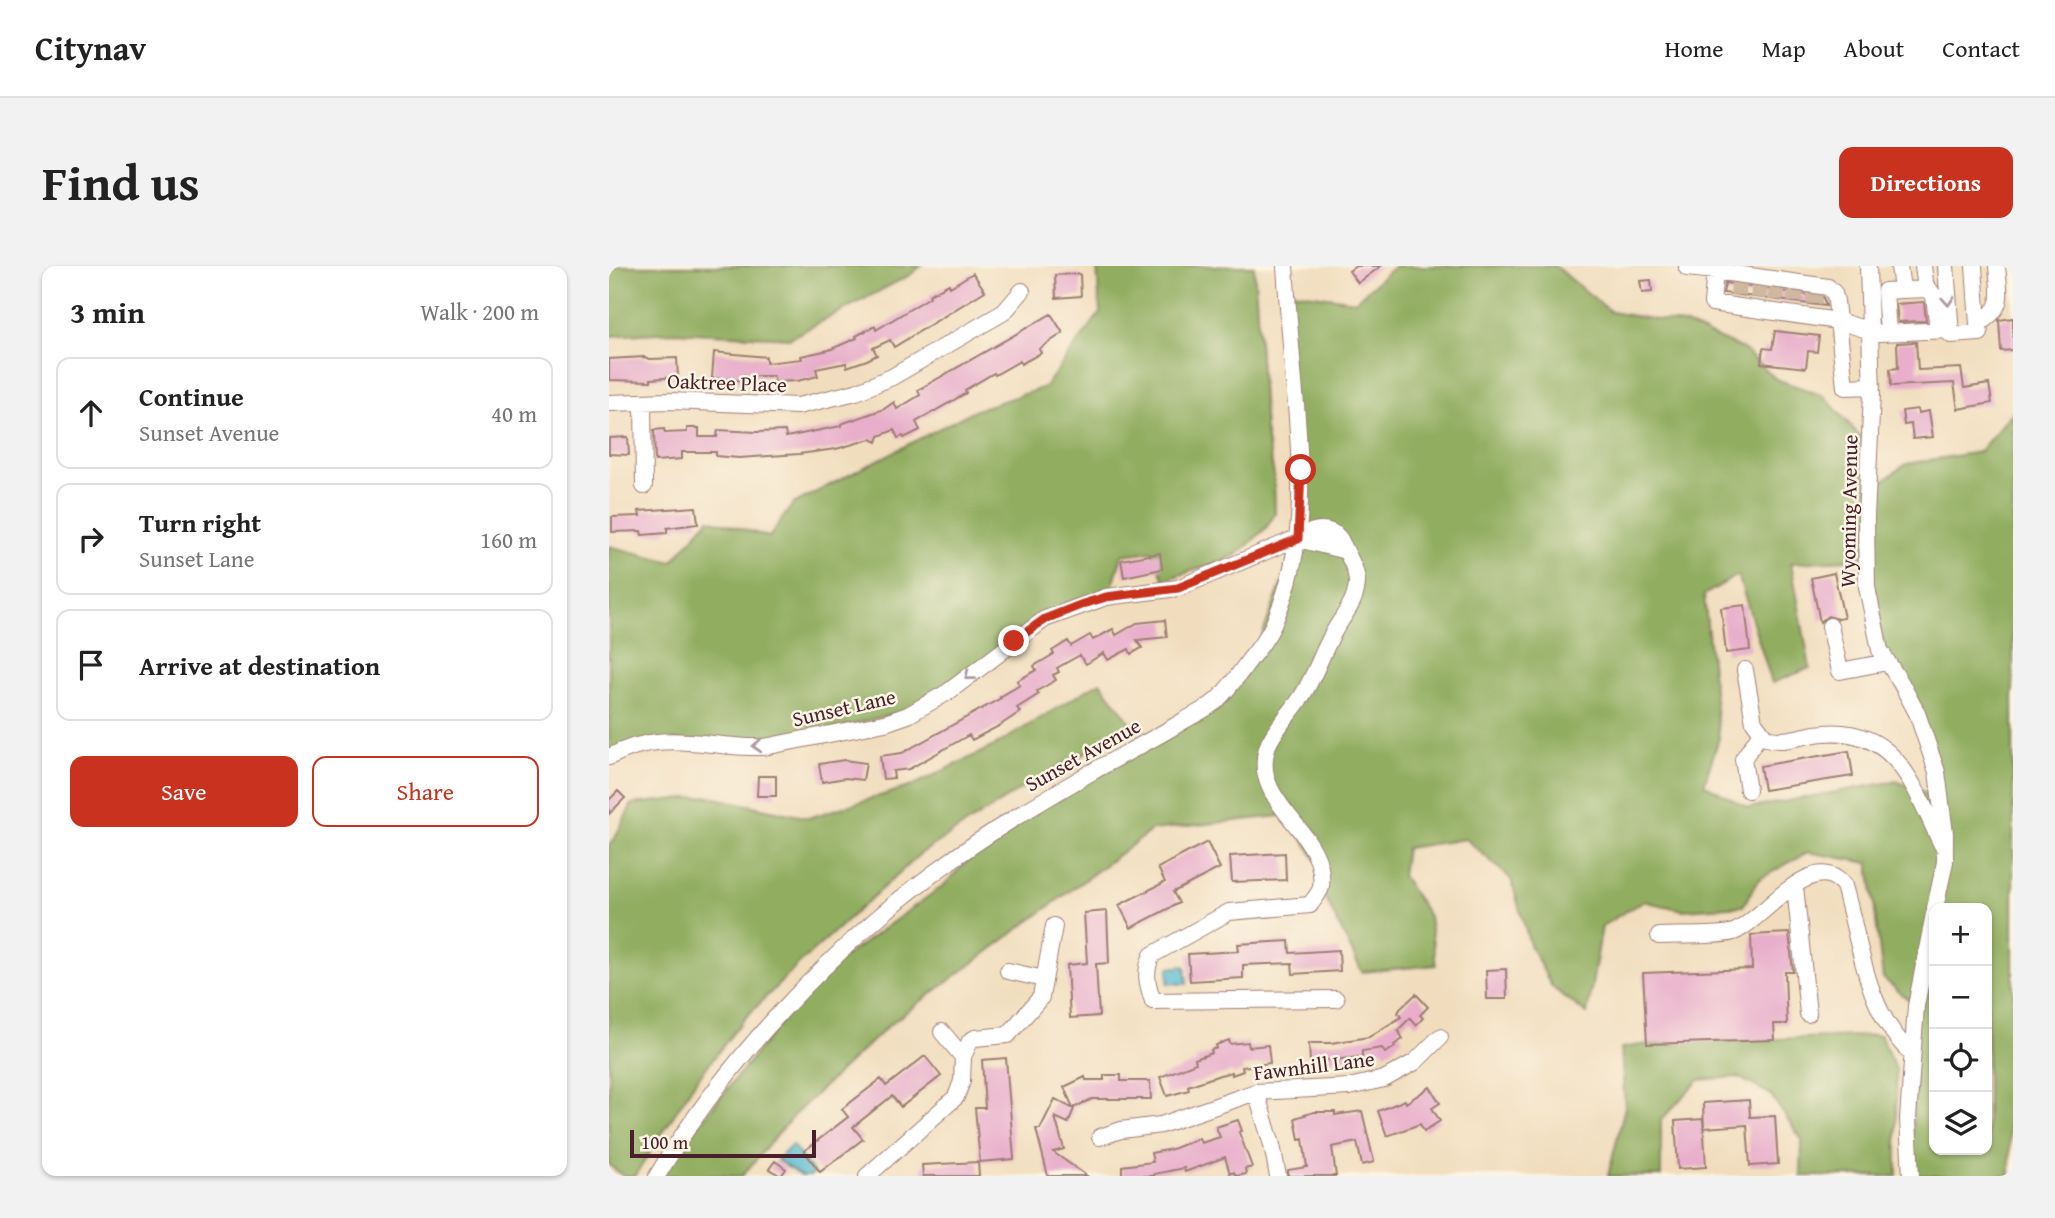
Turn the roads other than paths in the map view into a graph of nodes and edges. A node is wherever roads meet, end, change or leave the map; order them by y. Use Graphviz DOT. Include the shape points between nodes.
graph roads {
  1 [pos="1285,266"];
  2 [pos="1688,266"];
  3 [pos="1868,266"];
  4 [pos="1899,266"];
  5 [pos="1923,266"];
  6 [pos="1946,266"];
  7 [pos="1974,266"];
  8 [pos="1997,266"];
  9 [pos="1715,271"];
  10 [pos="1738,289"];
  11 [pos="1926,289"];
  12 [pos="1902,290"];
  13 [pos="1022,291"];
  14 [pos="1759,292"];
  15 [pos="1877,292"];
  16 [pos="1776,295"];
  17 [pos="1795,297"];
  18 [pos="1814,299"];
  19 [pos="1838,321"];
  20 [pos="1978,324"];
  21 [pos="1944,330"];
  22 [pos="1871,332"];
  23 [pos="1888,332"];
  24 [pos="1872,386"];
  25 [pos="643,402"];
  26 [pos="609,403"];
  27 [pos="644,486"];
  28 [pos="1298,539"];
  29 [pos="1830,626"];
  30 [pos="1887,662"];
  31 [pos="1745,670"];
  32 [pos="1762,733"];
  33 [pos="609,757"];
  34 [pos="1748,790"];
  35 [pos="1945,851"];
  36 [pos="1795,886"];
  37 [pos="1936,903"];
  38 [pos="1054,926"];
  39 [pos="1660,936"];
  40 [pos="1929,940"];
  41 [pos="1008,971"];
  42 [pos="1044,979"];
  43 [pos="1336,999"];
  44 [pos="1808,1014"];
  45 [pos="942,1031"];
  46 [pos="1440,1037"];
  47 [pos="1912,1054"];
  48 [pos="963,1057"];
  49 [pos="1256,1092"];
  50 [pos="1100,1138"];
  51 [pos="657,1176"];
  52 [pos="867,1176"];
  53 [pos="1278,1176"];
  54 [pos="1911,1176"];
  1 -- 28 [label="street, Sunset Avenue" via="1301,470"];
  2 -- 9 [label="street"];
  3 -- 15 [label="street, Wyoming Avenue"];
  4 -- 12 [label="street"];
  5 -- 11 [label="street"];
  6 -- 21 [label="street, one-way"];
  7 -- 20 [label="street"];
  8 -- 20 [label="street" via="1998,306"];
  9 -- 10 [label="street"];
  9 -- 10 [label="street" via="1712,303"];
  10 -- 14 [label="street"];
  10 -- 14 [label="street"];
  11 -- 12 [label="street"];
  11 -- 21 [label="street" via="1934,296"];
  12 -- 15 [label="street"];
  13 -- 25 [label="street, Oaktree Place" via="1004,313 892,377 856,392 797,406"];
  14 -- 16 [label="street"];
  14 -- 16 [label="street"];
  15 -- 22 [label="street, Wyoming Avenue"];
  15 -- 23 [label="street"];
  16 -- 17 [label="street"];
  16 -- 17 [label="street"];
  17 -- 18 [label="street"];
  17 -- 18 [label="street"];
  18 -- 19 [label="street"];
  18 -- 19 [label="street" via="1828,287 1834,293"];
  19 -- 22 [label="street"];
  19 -- 24 [label="street" via="1845,387"];
  20 -- 21 [label="street" via="1979,332 1951,335"];
  21 -- 23 [label="street"];
  22 -- 23 [label="street"];
  22 -- 24 [label="street, Wyoming Avenue"];
  24 -- 30 [label="street, Wyoming Avenue" via="1867,587 1879,650"];
  25 -- 26 [label="street, Oaktree Place"];
  25 -- 27 [label="street"];
  28 -- 33 [label="street, Sunset Lane, one-way" via="1178,588 1106,597 1045,619 929,705 885,723 764,747 656,741"];
  28 -- 43 [label="street" via="1346,551 1353,561 1357,590 1307,689 1268,746 1263,766 1276,800 1307,840 1319,866 1321,889 1310,905 1229,912 1152,955 1146,967 1147,984 1153,1001"];
  28 -- 51 [label="street, Sunset Avenue" via="1275,622 1215,702 1018,816 942,867 878,918 741,1059"];
  29 -- 30 [label="street" via="1839,671"];
  30 -- 35 [label="street, Wyoming Avenue" via="1902,683 1929,745 1942,800"];
  31 -- 32 [label="street" via="1753,722"];
  32 -- 34 [label="street" via="1743,759"];
  32 -- 35 [label="street" via="1774,741 1843,732 1874,741 1903,767"];
  35 -- 37 [label="street, Wyoming Avenue"];
  36 -- 39 [label="street" via="1735,932"];
  36 -- 44 [label="street"];
  36 -- 47 [label="street" via="1818,873 1835,876 1844,886 1868,982 1887,1027"];
  38 -- 42 [label="street"];
  40 -- 47 [label="street"];
  41 -- 42 [label="street"];
  42 -- 48 [label="street" via="1041,997 1008,1035 975,1038"];
  45 -- 48 [label="street"];
  46 -- 49 [label="street, Fawnhill Lane" via="1415,1062 1384,1079 1349,1087"];
  47 -- 54 [label="street"];
  48 -- 52 [label="street" via="956,1097"];
  49 -- 50 [label="street, Fawnhill Lane" via="1161,1125"];
  49 -- 53 [label="street"];
}
